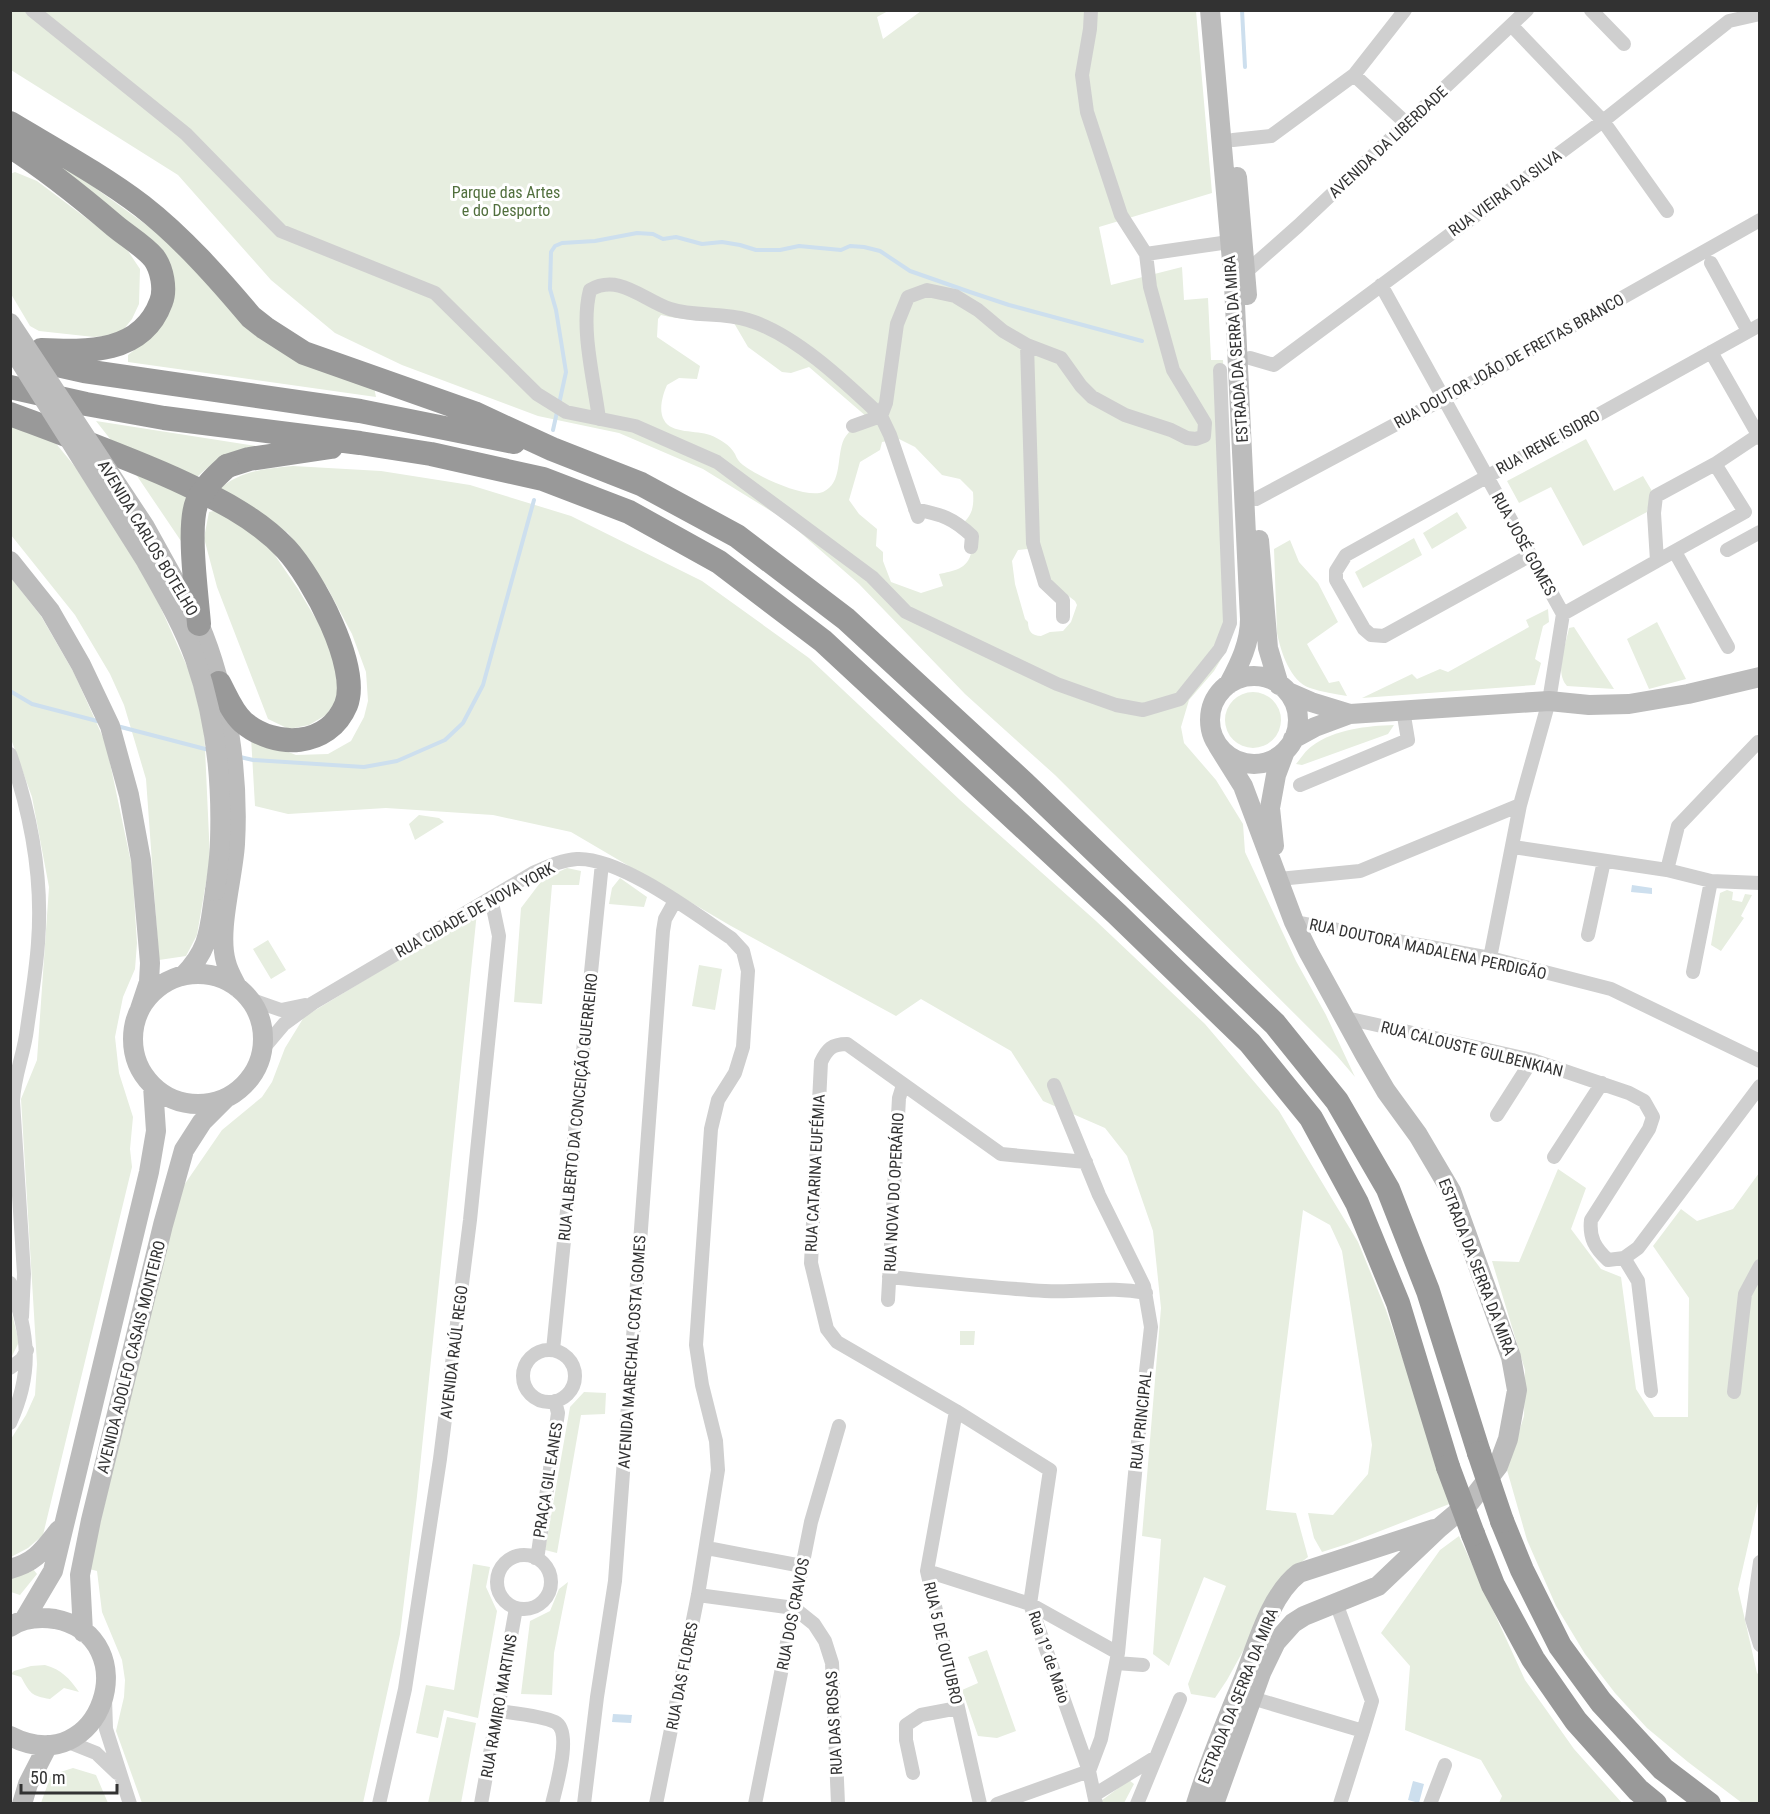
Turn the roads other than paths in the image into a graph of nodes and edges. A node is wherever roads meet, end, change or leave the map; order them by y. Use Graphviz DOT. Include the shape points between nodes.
graph roads {
  1 [pos="32,10"];
  2 [pos="1091,10"];
  3 [pos="1210,10"];
  4 [pos="1222,10"];
  5 [pos="1405,10"];
  6 [pos="1527,10"];
  7 [pos="1591,10"];
  8 [pos="1751,14"];
  9 [pos="1512,26"];
  10 [pos="1624,44"];
  11 [pos="1354,75"];
  12 [pos="1603,121"];
  13 [pos="10,123"];
  14 [pos="1407,124"];
  15 [pos="1233,140"];
  16 [pos="10,146"];
  17 [pos="10,167"];
  18 [pos="47,169"];
  19 [pos="1667,211"];
  20 [pos="1760,220"];
  21 [pos="1229,242"];
  22 [pos="1146,254"];
  23 [pos="1711,263"];
  24 [pos="1246,272"];
  25 [pos="1381,285"];
  26 [pos="10,323"];
  27 [pos="1754,328"];
  28 [pos="1027,345"];
  29 [pos="10,347"];
  30 [pos="1711,352"];
  31 [pos="10,354"];
  32 [pos="1250,358"];
  33 [pos="1220,370"];
  34 [pos="10,387"];
  35 [pos="1443,399"];
  36 [pos="10,414"];
  37 [pos="881,416"];
  38 [pos="599,419"];
  39 [pos="853,426"];
  40 [pos="1758,437"];
  41 [pos="360,443"];
  42 [pos="552,449"];
  43 [pos="1715,464"];
  44 [pos="1487,476"];
  45 [pos="1256,499"];
  46 [pos="1760,532"];
  47 [pos="971,547"];
  48 [pos="1727,550"];
  49 [pos="1675,552"];
  50 [pos="1529,556"];
  51 [pos="10,561"];
  52 [pos="1658,561"];
  53 [pos="1563,614"];
  54 [pos="1063,617"];
  55 [pos="199,624"];
  56 [pos="1728,647"];
  57 [pos="1760,677"];
  58 [pos="219,683"];
  59 [pos="1229,684"];
  60 [pos="1283,688"];
  61 [pos="1549,701"];
  62 [pos="1403,710"];
  63 [pos="1350,714"];
  64 [pos="1758,742"];
  65 [pos="1289,745"];
  66 [pos="1218,746"];
  67 [pos="10,754"];
  68 [pos="1300,785"];
  69 [pos="1520,805"];
  70 [pos="1513,847"];
  71 [pos="1604,861"];
  72 [pos="602,863"];
  73 [pos="1667,870"];
  74 [pos="1279,879"];
  75 [pos="1711,881"];
  76 [pos="1760,883"];
  77 [pos="222,894"];
  78 [pos="491,897"];
  79 [pos="675,901"];
  80 [pos="1294,921"];
  81 [pos="1588,935"];
  82 [pos="1490,958"];
  83 [pos="1693,972"];
  84 [pos="183,976"];
  85 [pos="243,993"];
  86 [pos="313,1003"];
  87 [pos="140,1009"];
  88 [pos="1346,1018"];
  89 [pos="262,1050"];
  90 [pos="1532,1060"];
  91 [pos="1760,1060"];
  92 [pos="1602,1083"];
  93 [pos="903,1085"];
  94 [pos="1054,1085"];
  95 [pos="153,1086"];
  96 [pos="1760,1086"];
  97 [pos="226,1098"];
  98 [pos="1497,1116"];
  99 [pos="1554,1156"];
  100 [pos="1086,1162"];
  101 [pos="1624,1258"];
  102 [pos="1760,1266"];
  103 [pos="889,1277"];
  104 [pos="11,1283"];
  105 [pos="1146,1293"];
  106 [pos="888,1300"];
  107 [pos="22,1317"];
  108 [pos="27,1350"];
  109 [pos="554,1350"];
  110 [pos="10,1368"];
  111 [pos="1651,1391"];
  112 [pos="1734,1392"];
  113 [pos="555,1401"];
  114 [pos="956,1412"];
  115 [pos="10,1423"];
  116 [pos="839,1426"];
  117 [pos="1050,1470"];
  118 [pos="64,1523"];
  119 [pos="1439,1528"];
  120 [pos="707,1548"];
  121 [pos="1365,1551"];
  122 [pos="535,1558"];
  123 [pos="1760,1562"];
  124 [pos="802,1566"];
  125 [pos="10,1569"];
  126 [pos="927,1571"];
  127 [pos="1378,1586"];
  128 [pos="1282,1590"];
  129 [pos="698,1595"];
  130 [pos="1336,1603"];
  131 [pos="1030,1604"];
  132 [pos="516,1608"];
  133 [pos="794,1608"];
  134 [pos="1304,1616"];
  135 [pos="15,1624"];
  136 [pos="83,1632"];
  137 [pos="1760,1645"];
  138 [pos="1117,1658"];
  139 [pos="1143,1665"];
  140 [pos="105,1695"];
  141 [pos="1252,1698"];
  142 [pos="1180,1699"];
  143 [pos="958,1708"];
  144 [pos="499,1711"];
  145 [pos="1363,1731"];
  146 [pos="10,1736"];
  147 [pos="57,1743"];
  148 [pos="1156,1757"];
  149 [pos="1445,1765"];
  150 [pos="1089,1771"];
  151 [pos="913,1773"];
  152 [pos="121,1776"];
  153 [pos="1095,1799"];
  154 [pos="22,1803"];
  155 [pos="130,1803"];
  156 [pos="379,1803"];
  157 [pos="481,1803"];
  158 [pos="552,1803"];
  159 [pos="584,1803"];
  160 [pos="656,1803"];
  161 [pos="755,1803"];
  162 [pos="838,1803"];
  163 [pos="980,1803"];
  164 [pos="997,1803"];
  165 [pos="1137,1803"];
  166 [pos="1196,1803"];
  167 [pos="1214,1803"];
  168 [pos="1340,1803"];
  169 [pos="1430,1803"];
  170 [pos="1655,1803"];
  171 [pos="1709,1803"];
  1 -- 38 [label="street" via="186,134 281,231 435,293 537,394 566,412"];
  2 -- 22 [label="street" via="1082,75 1087,111 1121,215"];
  3 -- 21 [label="street, ESTRADA DA SERRA DA MIRA"];
  4 -- 15 [label="street, ESTRADA DA SERRA DA MIRA"];
  5 -- 11 [label="street"];
  6 -- 9 [label="street, AVENIDA DA LIBERDADE"];
  7 -- 10 [label="street"];
  8 -- 12 [label="street, RUA VIEIRA DA SILVA" via="1729,21"];
  9 -- 12 [label="street"];
  9 -- 14 [label="street, AVENIDA DA LIBERDADE"];
  11 -- 14 [label="street"];
  11 -- 15 [label="street" via="1271,136"];
  12 -- 19 [label="street"];
  12 -- 25 [label="street, RUA VIEIRA DA SILVA"];
  13 -- 42 [label="highway" via="144,207 251,317 304,353 474,413"];
  14 -- 24 [label="street, AVENIDA DA LIBERDADE"];
  15 -- 24 [label="street, ESTRADA DA SERRA DA MIRA"];
  16 -- 18 [label="highway"];
  17 -- 18 [label="highway"];
  18 -- 29 [label="highway" via="155,259 164,294 149,325 129,341 75,351"];
  20 -- 35 [label="street, RUA DOUTOR JOÃO DE FREITAS BRANCO"];
  21 -- 22 [label="street"];
  21 -- 59 [label="street, ESTRADA DA SERRA DA MIRA" via="1250,619 1250,633"];
  22 -- 28 [label="street" via="1150,288 1173,370 1205,423 1204,436 1187,438 1125,415 1092,397 1061,358"];
  23 -- 27 [label="street"];
  24 -- 32 [label="street, ESTRADA DA SERRA DA MIRA"];
  25 -- 32 [label="street, RUA VIEIRA DA SILVA" via="1274,365"];
  25 -- 35 [label="street, RUA JOSÉ GOMES"];
  26 -- 55 [label="street, AVENIDA CARLOS BOTELHO, bridge" via="145,527"];
  27 -- 30 [label="street, RUA IRENE ISIDRO"];
  28 -- 37 [label="street" via="955,296 927,290 908,297 897,324"];
  28 -- 54 [label="street" via="1034,543 1045,584 1063,600"];
  29 -- 77 [label="street, AVENIDA CARLOS BOTELHO, bridge" via="146,561 195,659 208,707 218,783"];
  30 -- 40 [label="street"];
  30 -- 44 [label="street, RUA IRENE ISIDRO"];
  31 -- 42 [label="highway" via="96,373 360,411"];
  32 -- 45 [label="street, ESTRADA DA SERRA DA MIRA"];
  33 -- 38 [label="street" via="1230,623 1220,649 1180,699 1143,710 1056,684 906,612 872,577 717,462 635,426"];
  34 -- 41 [label="highway" via="164,418"];
  35 -- 44 [label="street, RUA JOSÉ GOMES"];
  35 -- 45 [label="street, RUA DOUTOR JOÃO DE FREITAS BRANCO"];
  36 -- 58 [label="highway" via="206,494 246,516 286,549 311,583 339,640 349,683 346,704 333,725 310,737 285,742 263,736 242,720"];
  37 -- 38 [label="street" via="835,373 775,331 746,319 670,309 620,285 600,283 590,290 586,305 586,333"];
  37 -- 39 [label="street"];
  37 -- 47 [label="street" via="916,513 937,514 955,521 972,536"];
  40 -- 43 [label="street"];
  41 -- 55 [label="highway, bridge" via="249,459 227,466 210,482 197,503 194,518"];
  41 -- 170 [label="highway, bridge" via="543,479 629,512 719,562 822,641 1250,1043 1311,1118 1357,1203 1398,1303 1448,1467 1493,1585 1533,1659 1576,1721 1638,1790"];
  42 -- 171 [label="highway, bridge" via="641,484 737,536 846,619 1275,1024 1337,1101 1388,1189 1428,1291 1502,1521 1560,1646 1594,1693 1664,1769"];
  43 -- 49 [label="street" via="1745,512"];
  43 -- 52 [label="street" via="1656,496"];
  44 -- 50 [label="street, RUA JOSÉ GOMES"];
  44 -- 50 [label="street, RUA IRENE ISIDRO" via="1346,555 1336,571 1336,580 1364,629 1371,635 1384,636"];
  45 -- 60 [label="street, ESTRADA DA SERRA DA MIRA" via="1268,648"];
  46 -- 48 [label="street"];
  49 -- 52 [label="street"];
  49 -- 56 [label="street"];
  50 -- 53 [label="street, RUA JOSÉ GOMES"];
  51 -- 87 [label="street" via="50,611 110,726 141,860 150,963 149,982"];
  52 -- 53 [label="street"];
  53 -- 61 [label="street"];
  55 -- 58 [label="street, AVENIDA CARLOS BOTELHO"];
  57 -- 61 [label="street" via="1629,704"];
  58 -- 77 [label="street, AVENIDA CARLOS BOTELHO" via="235,798 235,845"];
  59 -- 60 [label="street" via="1253,676"];
  59 -- 66 [label="street" via="1218,693 1209,719"];
  60 -- 63 [label="street"];
  60 -- 65 [label="street" via="1298,715"];
  61 -- 62 [label="street"];
  61 -- 69 [label="street"];
  62 -- 63 [label="street"];
  62 -- 68 [label="street" via="1408,740"];
  63 -- 65 [label="street" via="1315,727"];
  64 -- 73 [label="street" via="1678,826"];
  65 -- 66 [label="street" via="1272,760 1258,764 1228,757"];
  65 -- 74 [label="street" via="1276,775 1270,808"];
  66 -- 74 [label="street" via="1243,786"];
  67 -- 107 [label="street" via="37,862 38,942 13,1101 24,1274"];
  69 -- 70 [label="street"];
  69 -- 74 [label="street" via="1360,871"];
  70 -- 71 [label="street"];
  70 -- 82 [label="street"];
  71 -- 73 [label="street"];
  71 -- 81 [label="street"];
  72 -- 78 [label="street, RUA CIDADE DE NOVA YORK" via="562,861"];
  72 -- 79 [label="street, RUA CIDADE DE NOVA YORK" via="624,870"];
  72 -- 109 [label="street, RUA ALBERTO DA CONCEIÇÃO GUERREIRO"];
  73 -- 75 [label="street"];
  74 -- 80 [label="street, ESTRADA DA SERRA DA MIRA"];
  75 -- 76 [label="street"];
  75 -- 83 [label="street"];
  77 -- 84 [label="street, AVENIDA CARLOS BOTELHO" via="201,955"];
  77 -- 85 [label="street, AVENIDA CARLOS BOTELHO" via="226,964"];
  78 -- 86 [label="street, RUA CIDADE DE NOVA YORK"];
  78 -- 156 [label="street, AVENIDA RAÚL REGO" via="499,936 450,1384 405,1689"];
  79 -- 120 [label="street, RUA CIDADE DE NOVA YORK" via="739,945 748,971 740,1058 718,1101 711,1129 700,1278 696,1345 716,1441 718,1470"];
  79 -- 159 [label="street, AVENIDA MARECHAL COSTA GOMES" via="663,931 615,1581"];
  80 -- 82 [label="street, RUA DOUTORA MADALENA PERDIGÃO"];
  80 -- 88 [label="street, ESTRADA DA SERRA DA MIRA"];
  82 -- 91 [label="street, RUA DOUTORA MADALENA PERDIGÃO" via="1611,989"];
  84 -- 85 [label="street" via="220,978"];
  84 -- 87 [label="street" via="153,992"];
  85 -- 86 [label="street" via="281,1010"];
  85 -- 89 [label="street" via="258,1014"];
  86 -- 89 [label="street" via="284,1024"];
  87 -- 95 [label="street" via="134,1029 134,1050 140,1069"];
  88 -- 90 [label="street, RUA CALOUSTE GULBENKIAN"];
  88 -- 119 [label="street, ESTRADA DA SERRA DA MIRA" via="1381,1082 1419,1135 1451,1191 1511,1357 1517,1390 1508,1439 1498,1466 1470,1502"];
  89 -- 97 [label="street" via="255,1070 243,1086"];
  90 -- 92 [label="street, RUA CALOUSTE GULBENKIAN"];
  90 -- 98 [label="street"];
  92 -- 99 [label="street"];
  92 -- 101 [label="street, RUA CALOUSTE GULBENKIAN" via="1644,1101 1653,1117 1650,1129 1591,1220 1590,1234 1597,1250 1608,1260"];
  93 -- 100 [label="street, RUA CATARINA EUFÉMIA" via="1001,1154"];
  93 -- 103 [label="street, RUA NOVA DO OPERÁRIO" via="899,1098"];
  93 -- 114 [label="street, RUA CATARINA EUFÉMIA" via="847,1044 835,1044 826,1050 821,1062 811,1263 827,1329 837,1342"];
  94 -- 100 [label="street, RUA PRINCIPAL"];
  95 -- 97 [label="street" via="168,1097 187,1103 207,1104"];
  95 -- 118 [label="street, AVENIDA ADOLFO CASAIS MONTEIRO" via="156,1131 149,1172"];
  96 -- 101 [label="street" via="1638,1248"];
  97 -- 136 [label="street, AVENIDA ADOLFO CASAIS MONTEIRO" via="202,1122 184,1150 174,1186 80,1575"];
  100 -- 105 [label="street, RUA PRINCIPAL"];
  101 -- 111 [label="street" via="1638,1281"];
  102 -- 112 [label="street" via="1745,1294"];
  103 -- 105 [label="street" via="1048,1291 1102,1288"];
  103 -- 106 [label="street, RUA NOVA DO OPERÁRIO"];
  104 -- 107 [label="street"];
  105 -- 138 [label="street, RUA PRINCIPAL" via="1151,1327"];
  107 -- 108 [label="street"];
  108 -- 110 [label="street"];
  108 -- 115 [label="street" via="25,1382"];
  109 -- 113 [label="street, PRAÇA GIL EANES" via="568,1357 576,1374 571,1390"];
  109 -- 113 [label="street, PRAÇA GIL EANES" via="533,1355 523,1373 532,1395"];
  113 -- 122 [label="street, PRAÇA GIL EANES" via="558,1413"];
  114 -- 117 [label="street, RUA CATARINA EUFÉMIA"];
  114 -- 126 [label="street, RUA 5 DE OUTUBRO"];
  116 -- 124 [label="street, RUA DOS CRAVOS"];
  117 -- 131 [label="street, Rua 1º de Maio"];
  118 -- 125 [label="street" via="38,1557"];
  118 -- 135 [label="street, AVENIDA ADOLFO CASAIS MONTEIRO" via="53,1571"];
  119 -- 121 [label="street, ESTRADA DA SERRA DA MIRA"];
  119 -- 127 [label="street, ESTRADA DA SERRA DA MIRA"];
  120 -- 124 [label="street"];
  120 -- 129 [label="street, RUA DAS FLORES"];
  121 -- 127 [label="street" via="1380,1565 1383,1575"];
  121 -- 128 [label="street, ESTRADA DA SERRA DA MIRA" via="1299,1573"];
  122 -- 132 [label="street, PRAÇA GIL EANES" via="548,1570 547,1596 534,1607"];
  122 -- 132 [label="street, PRAÇA GIL EANES" via="518,1556 499,1573 498,1591"];
  123 -- 137 [label="street" via="1752,1619"];
  124 -- 133 [label="street, RUA DOS CRAVOS"];
  126 -- 131 [label="street"];
  126 -- 143 [label="street, RUA 5 DE OUTUBRO"];
  127 -- 130 [label="street, ESTRADA DA SERRA DA MIRA"];
  128 -- 134 [label="street" via="1283,1603 1290,1613"];
  128 -- 166 [label="street, ESTRADA DA SERRA DA MIRA" via="1260,1636"];
  129 -- 133 [label="street"];
  129 -- 160 [label="street, RUA DAS FLORES"];
  130 -- 134 [label="street, ESTRADA DA SERRA DA MIRA"];
  130 -- 145 [label="street" via="1372,1701"];
  131 -- 138 [label="street"];
  131 -- 150 [label="street, Rua 1º de Maio"];
  132 -- 144 [label="street, RUA RAMIRO MARTINS"];
  133 -- 161 [label="street, RUA DOS CRAVOS"];
  133 -- 162 [label="street, RUA DAS ROSAS" via="814,1624 832,1663"];
  134 -- 141 [label="street, ESTRADA DA SERRA DA MIRA" via="1276,1641"];
  135 -- 136 [label="street" via="45,1617 65,1621"];
  136 -- 140 [label="street" via="104,1660"];
  138 -- 139 [label="street"];
  138 -- 150 [label="street, RUA PRINCIPAL" via="1101,1738"];
  140 -- 147 [label="street" via="88,1727"];
  140 -- 152 [label="street" via="106,1729"];
  141 -- 145 [label="street"];
  141 -- 167 [label="street, ESTRADA DA SERRA DA MIRA"];
  142 -- 148 [label="street"];
  143 -- 151 [label="street" via="921,1715 906,1725"];
  143 -- 163 [label="street, RUA 5 DE OUTUBRO"];
  144 -- 157 [label="street, RUA RAMIRO MARTINS"];
  144 -- 158 [label="street" via="553,1720 561,1727 563,1745"];
  145 -- 168 [label="street"];
  146 -- 147 [label="street" via="22,1742"];
  147 -- 152 [label="street" via="96,1753"];
  147 -- 154 [label="street" via="28,1784"];
  148 -- 153 [label="street"];
  148 -- 165 [label="street"];
  149 -- 169 [label="street"];
  150 -- 153 [label="street, Rua 1º de Maio"];
  150 -- 164 [label="street"];
  152 -- 155 [label="street"];
}
